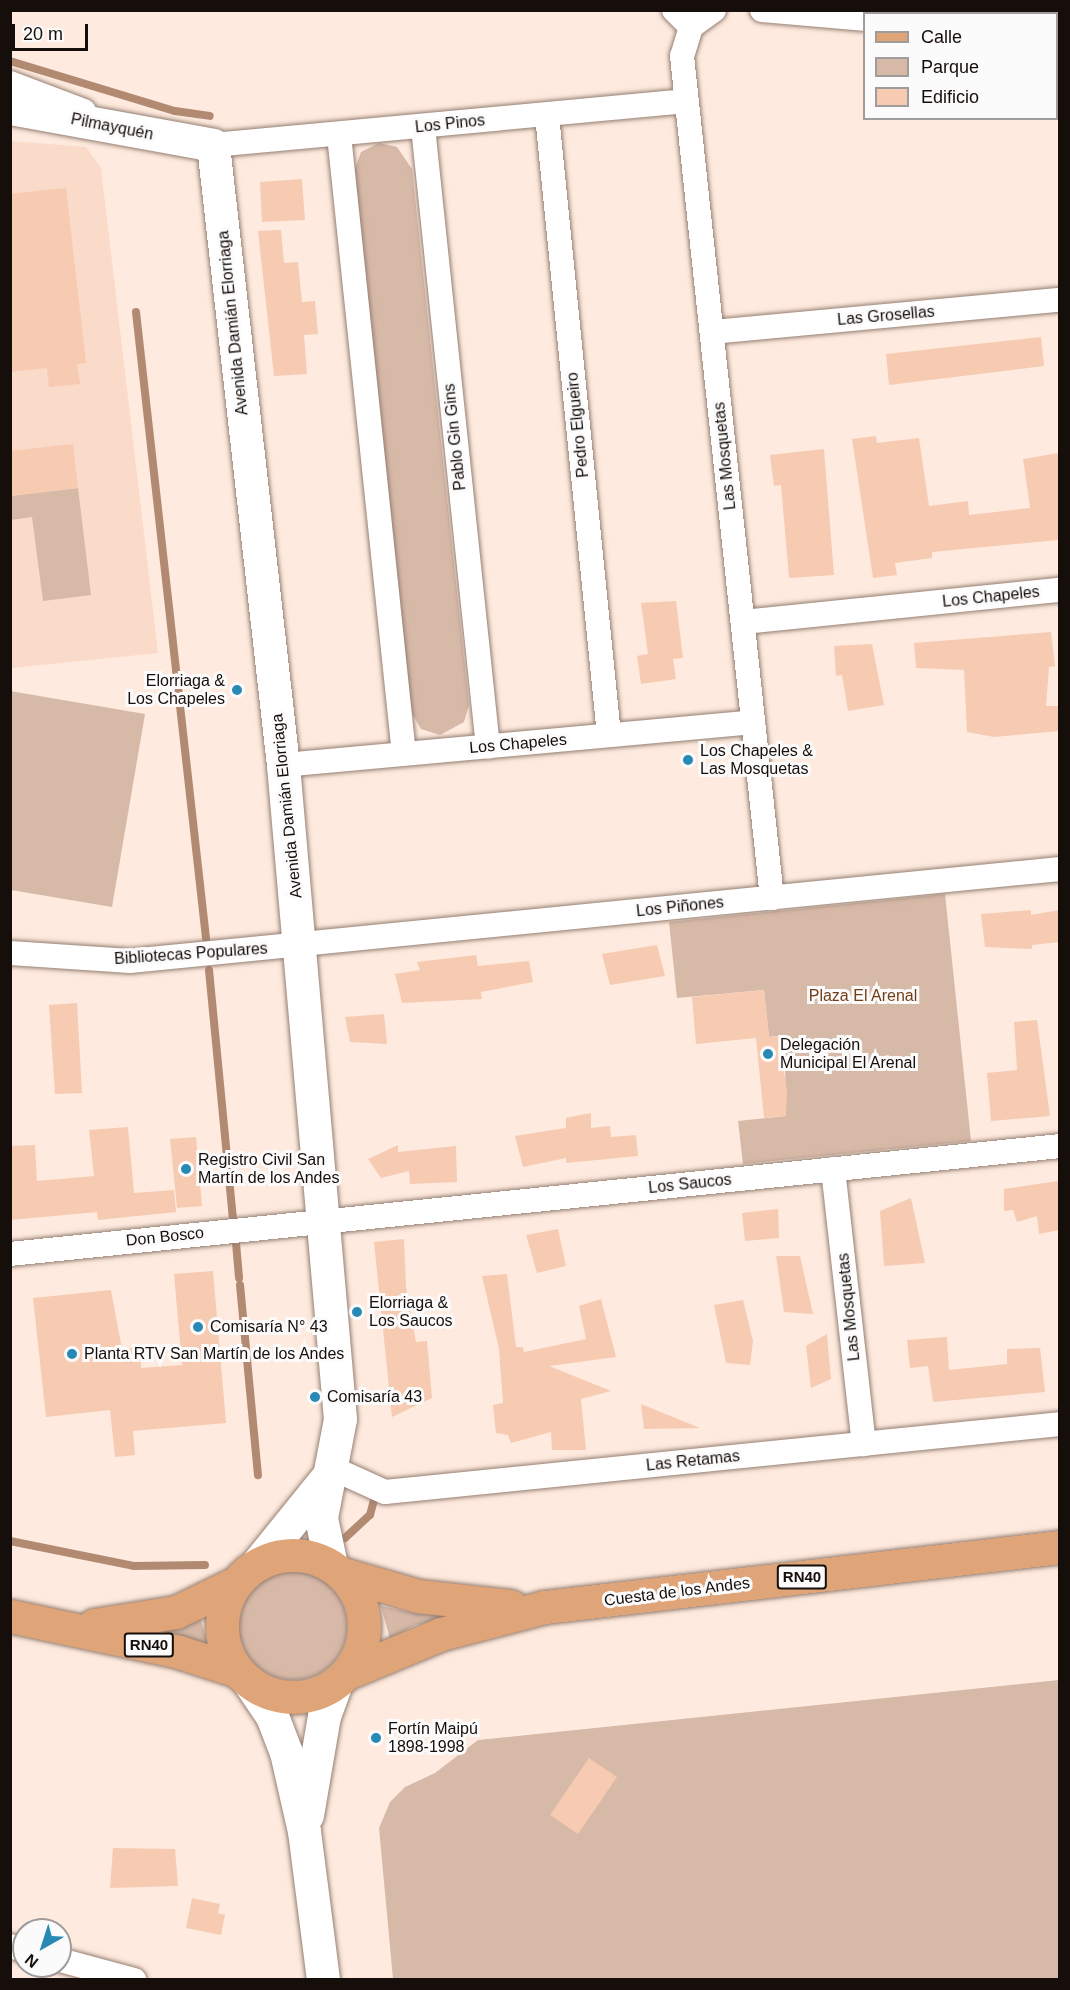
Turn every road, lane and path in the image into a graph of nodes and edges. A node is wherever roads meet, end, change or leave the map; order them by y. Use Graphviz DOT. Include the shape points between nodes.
graph roads {
  1 [pos="762,10"];
  2 [pos="694,17"];
  3 [pos="863,19"];
  4 [pos="10,83"];
  5 [pos="687,101"];
  6 [pos="10,108"];
  7 [pos="546,115"];
  8 [pos="423,127"];
  9 [pos="145,134"];
  10 [pos="339,135"];
  11 [pos="213,145"];
  12 [pos="1059,300"];
  13 [pos="712,332"];
  14 [pos="1059,590"];
  15 [pos="743,622"];
  16 [pos="753,722"];
  17 [pos="609,735"];
  18 [pos="488,747"];
  19 [pos="404,754"];
  20 [pos="283,765"];
  21 [pos="1059,869"];
  22 [pos="772,898"];
  23 [pos="301,945"];
  24 [pos="10,952"];
  25 [pos="1059,1146"];
  26 [pos="833,1169"];
  27 [pos="320,1222"];
  28 [pos="10,1254"];
  29 [pos="1059,1425"];
  30 [pos="864,1444"];
  31 [pos="332,1468"];
  32 [pos="1059,1547"];
  33 [pos="337,1570"];
  34 [pos="246,1574"];
  35 [pos="544,1607"];
  36 [pos="10,1616"];
  37 [pos="58,1627"];
  38 [pos="243,1676"];
  39 [pos="342,1678"];
  40 [pos="304,1831"];
  41 [pos="72,1963"];
  42 [pos="134,1980"];
  43 [pos="322,1980"];
  1 -- 3 [label="street"];
  2 -- 5 [label="street, Las Mosquetas" via="683,46"];
  4 -- 9 [label="street"];
  5 -- 7 [label="street, Los Pinos"];
  5 -- 13 [label="street, Las Mosquetas"];
  6 -- 9 [label="street, Pilmayquén"];
  7 -- 8 [label="street, Los Pinos"];
  7 -- 17 [label="street, Pedro Elgueiro"];
  8 -- 10 [label="street, Los Pinos"];
  8 -- 18 [label="street, Pablo Gin Gins"];
  9 -- 11 [label="street, Pilmayquén"];
  10 -- 11 [label="street, Los Pinos"];
  10 -- 19 [label="street"];
  11 -- 20 [label="street, Avenida Damián Elorriaga"];
  12 -- 13 [label="street, Las Grosellas"];
  13 -- 15 [label="street, Las Mosquetas"];
  14 -- 15 [label="street, Los Chapeles"];
  15 -- 16 [label="street, Las Mosquetas"];
  16 -- 17 [label="street, Los Chapeles"];
  16 -- 22 [label="street, Las Mosquetas"];
  17 -- 18 [label="street, Los Chapeles"];
  18 -- 19 [label="street, Los Chapeles"];
  19 -- 20 [label="street, Los Chapeles"];
  20 -- 23 [label="street, Avenida Damián Elorriaga"];
  21 -- 22 [label="street, Los Piñones"];
  22 -- 23 [label="street, Los Piñones"];
  23 -- 24 [label="street, Bibliotecas Populares" via="130,961"];
  23 -- 27 [label="street, Avenida Damián Elorriaga"];
  25 -- 26 [label="street, Los Saucos"];
  26 -- 27 [label="street, Los Saucos"];
  26 -- 30 [label="street, Las Mosquetas"];
  27 -- 28 [label="street, Don Bosco"];
  27 -- 31 [label="street, Avenida Damián Elorriaga" via="340,1419"];
  29 -- 30 [label="street, Las Retamas"];
  30 -- 31 [label="street, Las Retamas" via="385,1492"];
  31 -- 33 [label="street, Avenida Damián Elorriaga" via="321,1518"];
  31 -- 34 [label="street, Avenida Damián Elorriaga"];
  32 -- 35 [label="main road, Cuesta de los Andes / RN40"];
  33 -- 34 [label="main road, RN40" via="286,1554"];
  33 -- 35 [label="main road, Cuesta de los Andes / RN40" via="426,1598"];
  33 -- 39 [label="main road" via="364,1615 362,1646"];
  34 -- 37 [label="main road, RN40" via="176,1612"];
  34 -- 38 [label="main road" via="222,1628"];
  35 -- 39 [label="main road, Cuesta de los Andes / RN40" via="441,1634"];
  36 -- 37 [label="main road, RN40"];
  37 -- 38 [label="main road, RN40" via="179,1652"];
  38 -- 39 [label="main road, RN40" via="292,1697"];
  38 -- 40 [label="street" via="278,1728"];
  39 -- 40 [label="street" via="322,1728"];
  40 -- 43 [label="street"];
  41 -- 42 [label="street"];
}
